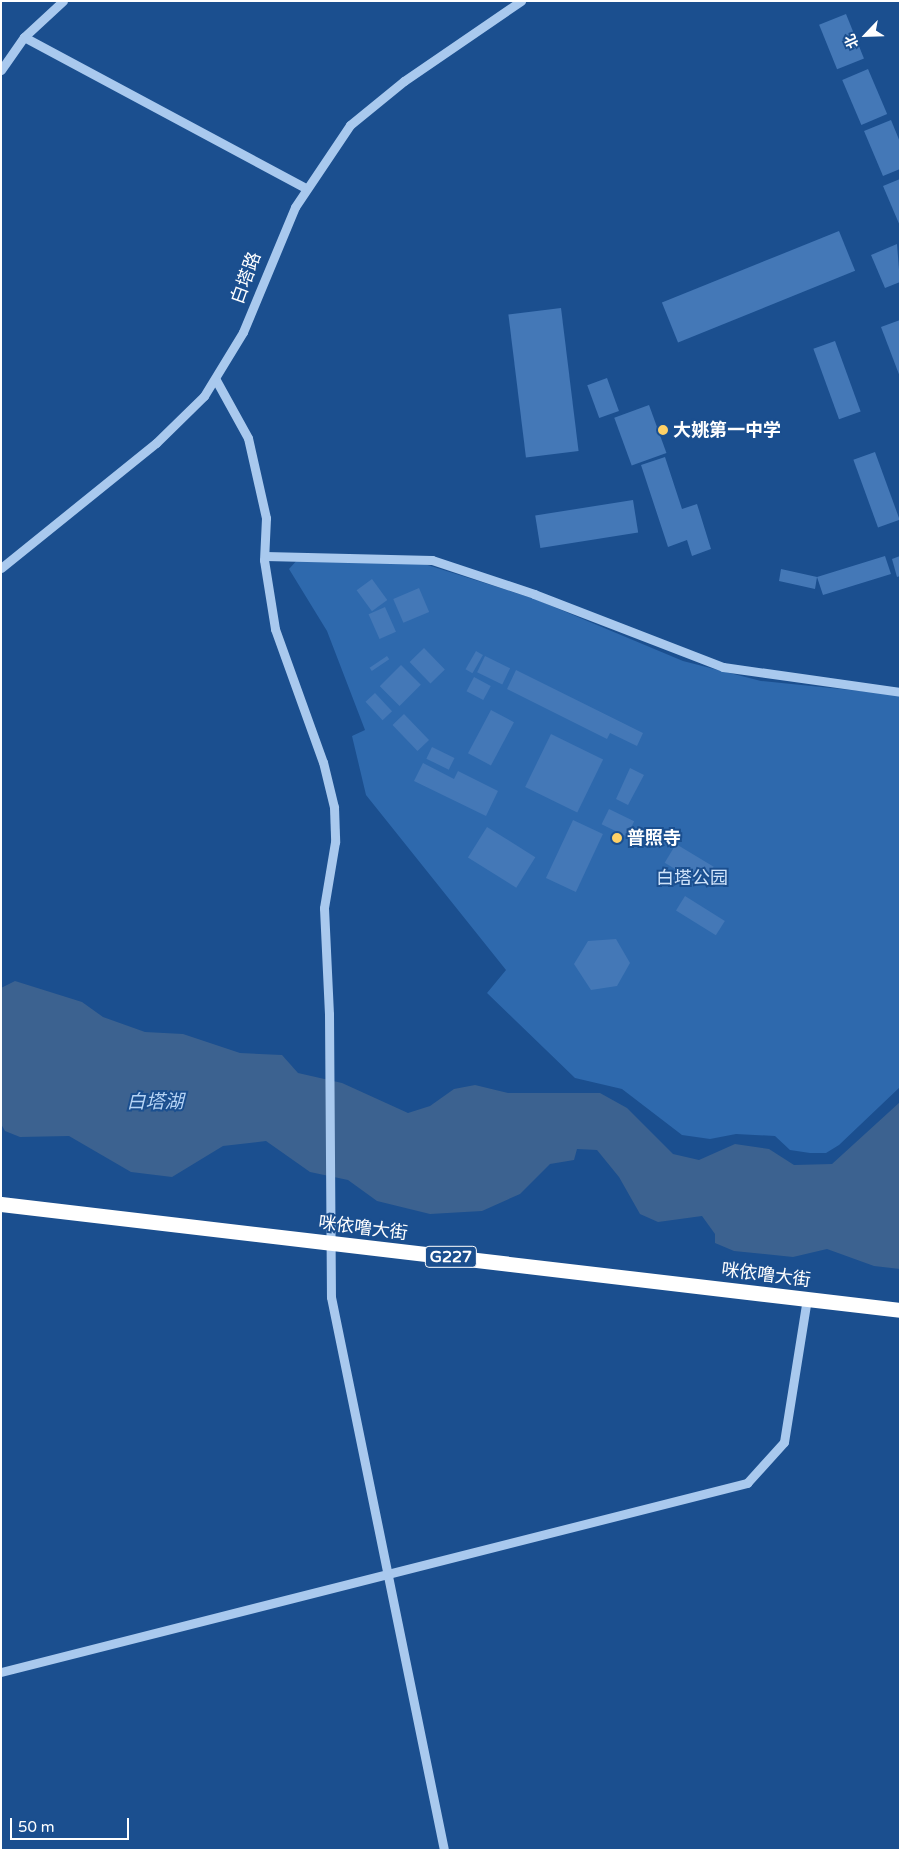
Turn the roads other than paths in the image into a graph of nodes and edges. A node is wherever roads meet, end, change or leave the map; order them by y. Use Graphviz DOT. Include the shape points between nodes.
graph roads {
  1 [pos="63,1"];
  2 [pos="521,1"];
  3 [pos="24,37"];
  4 [pos="1,70"];
  5 [pos="306,188"];
  6 [pos="216,380"];
  7 [pos="265,556"];
  8 [pos="1,568"];
  9 [pos="900,692"];
  10 [pos="1,1204"];
  11 [pos="329,1242"];
  12 [pos="807,1299"];
  13 [pos="900,1310"];
  14 [pos="388,1574"];
  15 [pos="1,1672"];
  16 [pos="444,1850"];
  1 -- 3 [label="street"];
  2 -- 5 [label="street, 白塔路" via="371,106 340,138"];
  3 -- 4 [label="street"];
  3 -- 5 [label="street"];
  5 -- 6 [label="street, 白塔路" via="274,250 243,332"];
  6 -- 7 [label="street" via="248,438 265,509"];
  6 -- 8 [label="street, 白塔路" via="156,443"];
  7 -- 9 [label="street" via="432,560 534,594 723,667"];
  7 -- 11 [label="street" via="275,629 323,762 334,807 335,842 324,908 329,1072"];
  10 -- 11 [label="highway, 咪依噜大街 / G227"];
  11 -- 12 [label="highway, 咪依噜大街 / G227"];
  11 -- 14 [label="street" via="331,1297"];
  12 -- 13 [label="highway, 咪依噜大街 / G227"];
  12 -- 14 [label="street" via="784,1442 747,1483"];
  14 -- 15 [label="street"];
  14 -- 16 [label="street"];
}
